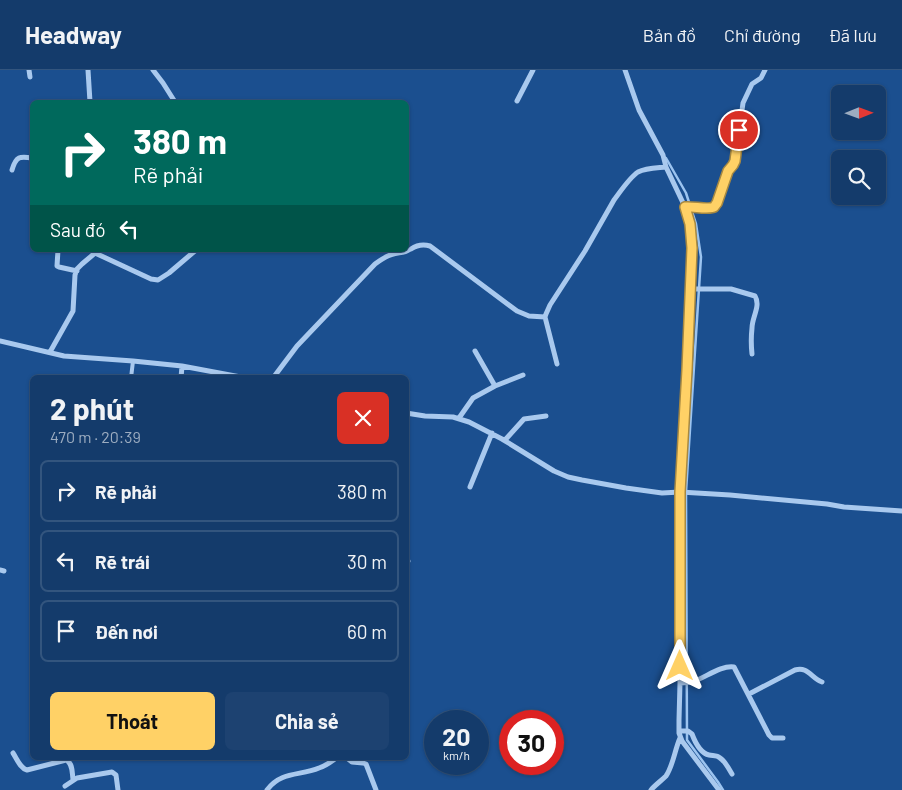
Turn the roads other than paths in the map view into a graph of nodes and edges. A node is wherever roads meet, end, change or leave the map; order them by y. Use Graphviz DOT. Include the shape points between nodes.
graph roads {
  1 [pos="29,70"];
  2 [pos="88,70"];
  3 [pos="153,70"];
  4 [pos="533,70"];
  5 [pos="625,70"];
  6 [pos="765,70"];
  7 [pos="30,77"];
  8 [pos="90,100"];
  9 [pos="174,100"];
  10 [pos="517,101"];
  11 [pos="30,158"];
  12 [pos="666,167"];
  13 [pos="12,170"];
  14 [pos="687,207"];
  15 [pos="409,250"];
  16 [pos="58,252"];
  17 [pos="95,252"];
  18 [pos="98,252"];
  19 [pos="194,252"];
  20 [pos="399,252"];
  21 [pos="77,271"];
  22 [pos="692,289"];
  23 [pos="545,317"];
  24 [pos="0,341"];
  25 [pos="475,351"];
  26 [pos="50,352"];
  27 [pos="752,354"];
  28 [pos="133,361"];
  29 [pos="557,364"];
  30 [pos="182,366"];
  31 [pos="131,375"];
  32 [pos="181,375"];
  33 [pos="230,375"];
  34 [pos="275,375"];
  35 [pos="523,375"];
  36 [pos="495,386"];
  37 [pos="409,413"];
  38 [pos="546,416"];
  39 [pos="459,418"];
  40 [pos="492,433"];
  41 [pos="505,440"];
  42 [pos="470,487"];
  43 [pos="682,492"];
  44 [pos="902,511"];
  45 [pos="822,682"];
  46 [pos="680,683"];
  47 [pos="749,694"];
  48 [pos="683,733"];
  49 [pos="783,738"];
  50 [pos="13,753"];
  51 [pos="333,760"];
  52 [pos="350,760"];
  53 [pos="732,774"];
  54 [pos="73,779"];
  55 [pos="65,786"];
  56 [pos="118,790"];
  57 [pos="267,790"];
  58 [pos="376,790"];
  59 [pos="651,790"];
  60 [pos="719,790"];
  1 -- 7 [label="street"];
  2 -- 8 [label="street"];
  3 -- 9 [label="street"];
  4 -- 10 [label="street"];
  5 -- 12 [label="street" via="639,110"];
  6 -- 14 [label="street" via="761,78 752,84 743,103 735,161 717,203 710,208"];
  11 -- 13 [label="street" via="19,158"];
  12 -- 14 [label="street"];
  12 -- 23 [label="street" via="640,171 621,190"];
  14 -- 22 [label="street"];
  15 -- 23 [label="street" via="423,244 430,246 518,312"];
  16 -- 21 [label="street" via="58,267"];
  17 -- 21 [label="street"];
  18 -- 19 [label="street" via="158,280"];
  20 -- 34 [label="street" via="374,264 297,346"];
  21 -- 26 [label="street" via="73,311"];
  22 -- 27 [label="street" via="731,289 757,298"];
  22 -- 43 [label="street"];
  23 -- 29 [label="street"];
  24 -- 26 [label="street"];
  25 -- 36 [label="street"];
  26 -- 28 [label="street"];
  28 -- 30 [label="street"];
  28 -- 31 [label="lane"];
  30 -- 32 [label="street"];
  30 -- 33 [label="street"];
  35 -- 36 [label="street"];
  36 -- 39 [label="street" via="473,398"];
  37 -- 39 [label="street"];
  38 -- 41 [label="street" via="524,419"];
  39 -- 40 [label="street"];
  40 -- 41 [label="street"];
  40 -- 42 [label="street"];
  41 -- 43 [label="street" via="568,477 646,491"];
  43 -- 44 [label="street"];
  43 -- 46 [label="street"];
  45 -- 47 [label="street" via="801,668"];
  46 -- 47 [label="street" via="731,666"];
  46 -- 48 [label="street" via="679,720"];
  47 -- 49 [label="street" via="769,735"];
  48 -- 53 [label="street" via="692,734 702,751 720,758"];
  48 -- 59 [label="street" via="668,772"];
  48 -- 60 [label="street"];
  50 -- 54 [label="street" via="27,770 69,761"];
  51 -- 57 [label="street" via="318,768 286,776 272,783"];
  52 -- 58 [label="street" via="366,764"];
  54 -- 55 [label="street"];
  54 -- 56 [label="street" via="112,772 117,778"];
}
